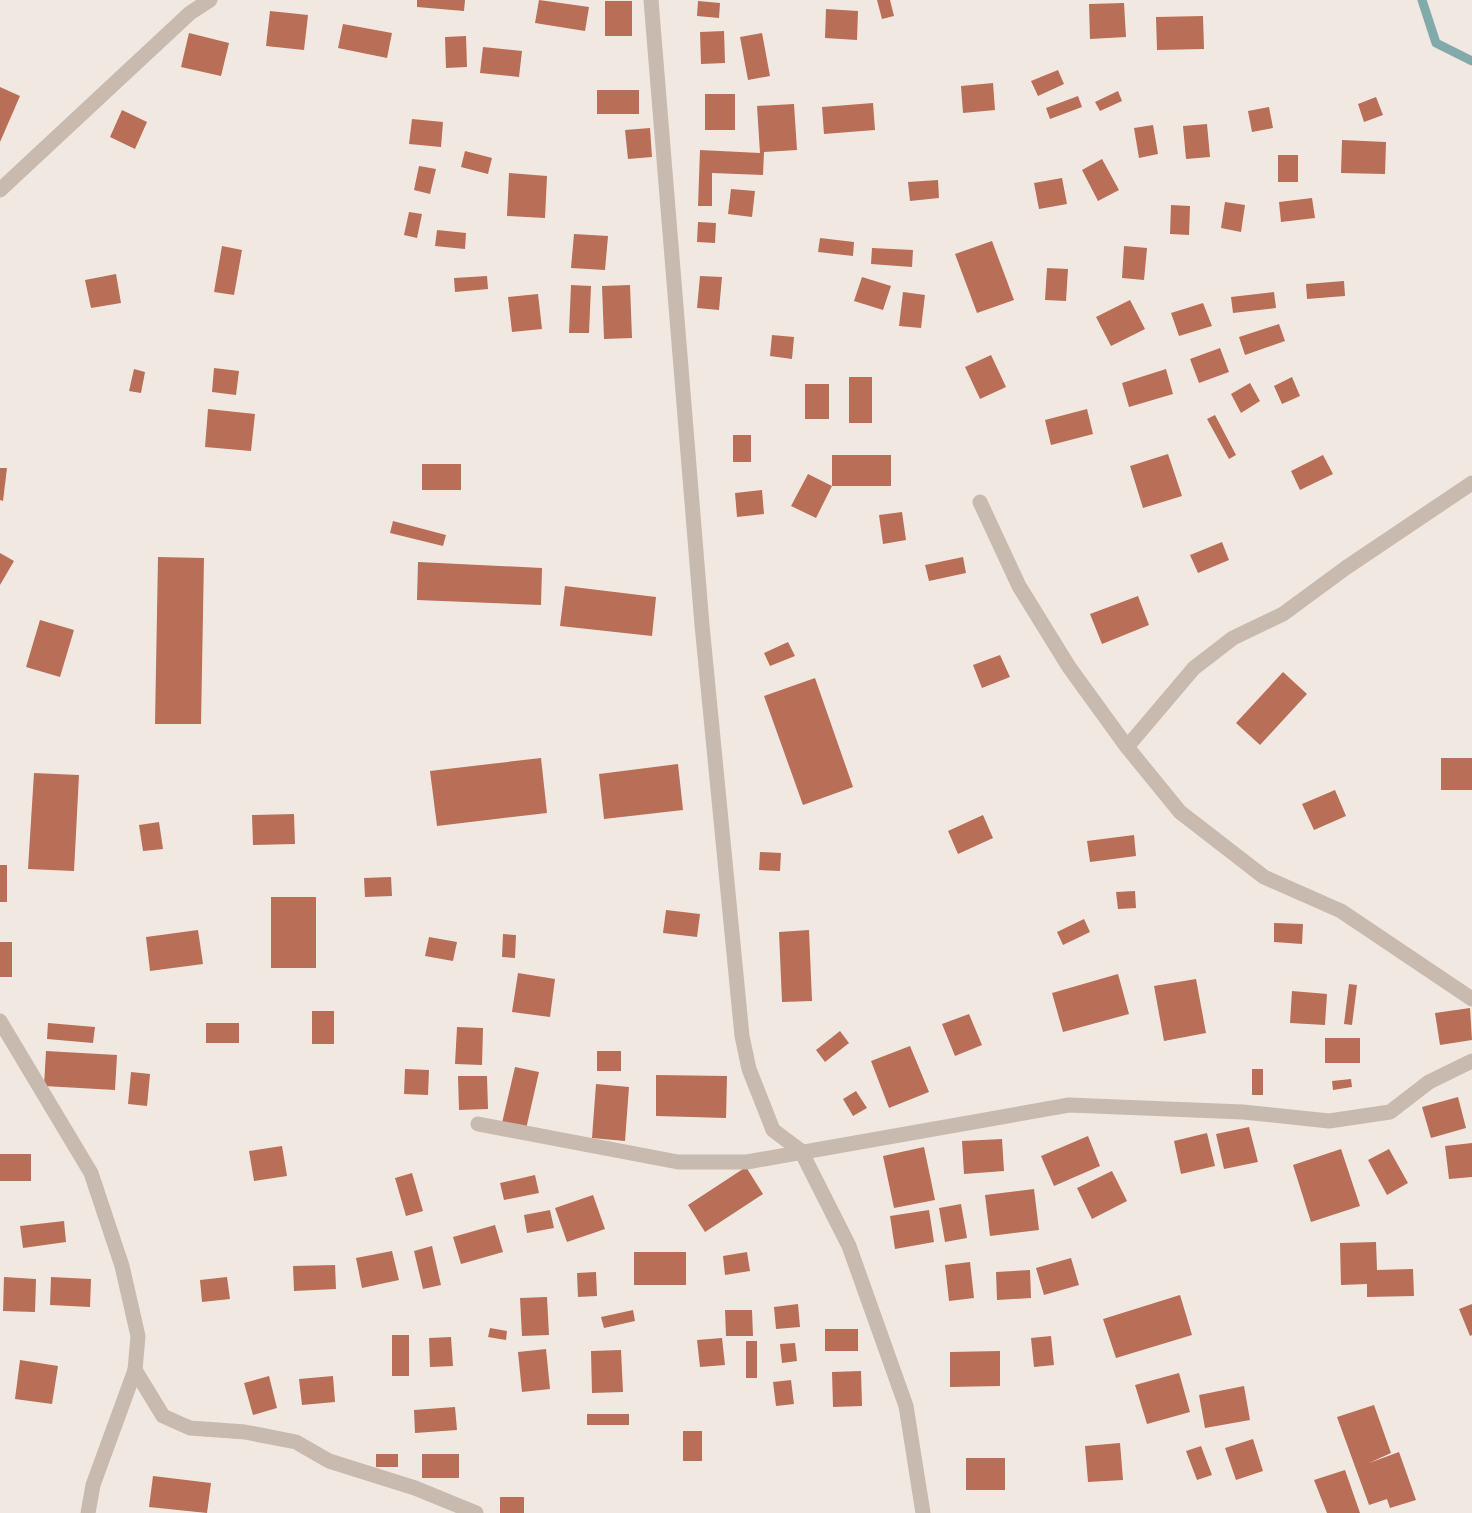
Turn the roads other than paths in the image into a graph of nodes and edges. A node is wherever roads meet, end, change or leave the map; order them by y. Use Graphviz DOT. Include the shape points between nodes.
graph roads {
  1 [pos="210,0"];
  2 [pos="651,0"];
  3 [pos="0,190"];
  4 [pos="1472,483"];
  5 [pos="980,502"];
  6 [pos="1127,747"];
  7 [pos="1472,999"];
  8 [pos="0,1021"];
  9 [pos="1472,1061"];
  10 [pos="478,1125"];
  11 [pos="801,1151"];
  12 [pos="135,1370"];
  13 [pos="88,1513"];
  14 [pos="476,1513"];
  15 [pos="923,1513"];
  1 -- 3 [label="street" via="190,13"];
  2 -- 11 [label="street" via="701,613 742,1036 749,1069 773,1130"];
  4 -- 6 [label="street" via="1283,614 1233,638 1194,668"];
  5 -- 6 [label="street" via="1019,586 1069,667"];
  6 -- 7 [label="street" via="1180,812 1264,877 1341,911"];
  8 -- 12 [label="street" via="91,1173 122,1266 138,1336"];
  9 -- 11 [label="street" via="1429,1082 1390,1112 1329,1121 1243,1112 1069,1105"];
  10 -- 11 [label="street" via="678,1162 747,1162"];
  11 -- 15 [label="street" via="849,1245 906,1406"];
  12 -- 13 [label="street" via="93,1485"];
  12 -- 14 [label="street" via="163,1416 190,1428 245,1432 296,1442 329,1461 415,1488"];
}
